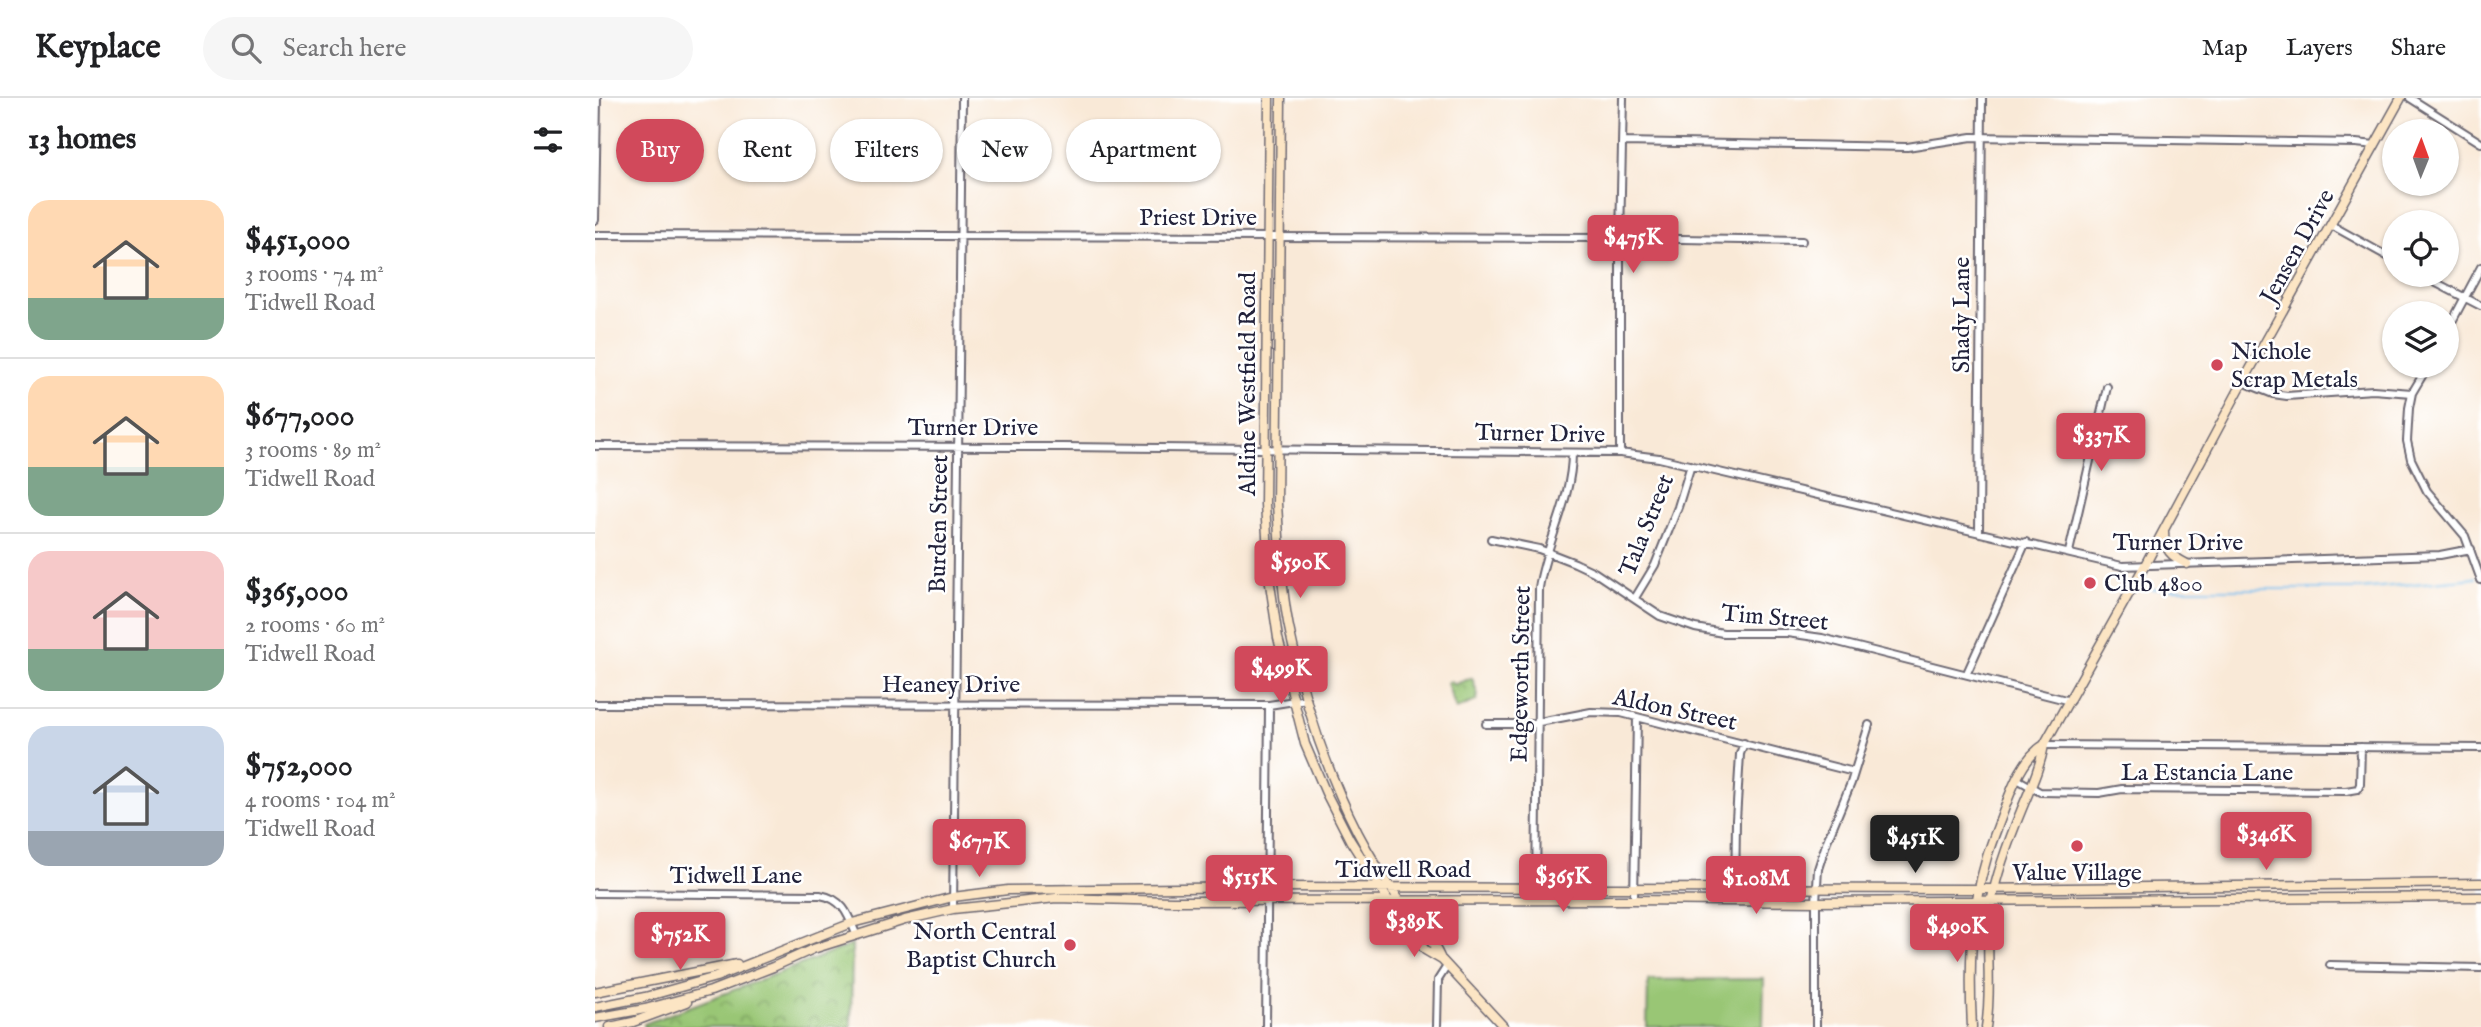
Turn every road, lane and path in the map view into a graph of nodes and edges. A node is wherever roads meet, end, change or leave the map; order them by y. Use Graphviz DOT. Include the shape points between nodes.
graph roads {
  1 [pos="597,98"];
  2 [pos="962,98"];
  3 [pos="1269,98"];
  4 [pos="1281,98"];
  5 [pos="1623,98"];
  6 [pos="1982,98"];
  7 [pos="2401,98"];
  8 [pos="2410,98"];
  9 [pos="1269,127"];
  10 [pos="1281,127"];
  11 [pos="1982,137"];
  12 [pos="1623,142"];
  13 [pos="2481,143"];
  14 [pos="2375,145"];
  15 [pos="595,219"];
  16 [pos="2331,225"];
  17 [pos="595,235"];
  18 [pos="960,236"];
  19 [pos="1268,237"];
  20 [pos="1280,237"];
  21 [pos="1620,239"];
  22 [pos="1801,241"];
  23 [pos="2382,253"];
  24 [pos="2481,267"];
  25 [pos="2443,287"];
  26 [pos="2464,298"];
  27 [pos="2481,306"];
  28 [pos="2459,308"];
  29 [pos="1268,340"];
  30 [pos="1280,341"];
  31 [pos="2421,378"];
  32 [pos="2243,382"];
  33 [pos="2107,387"];
  34 [pos="2413,393"];
  35 [pos="595,446"];
  36 [pos="958,446"];
  37 [pos="1266,449"];
  38 [pos="1278,449"];
  39 [pos="1572,453"];
  40 [pos="1620,453"];
  41 [pos="1691,465"];
  42 [pos="2164,530"];
  43 [pos="1979,531"];
  44 [pos="1491,539"];
  45 [pos="2026,542"];
  46 [pos="2471,549"];
  47 [pos="1548,552"];
  48 [pos="2069,552"];
  49 [pos="2187,564"];
  50 [pos="2145,565"];
  51 [pos="2481,580"];
  52 [pos="1635,598"];
  53 [pos="1967,673"];
  54 [pos="1307,699"];
  55 [pos="1294,701"];
  56 [pos="2070,701"];
  57 [pos="956,703"];
  58 [pos="595,704"];
  59 [pos="1269,705"];
  60 [pos="1637,717"];
  61 [pos="1538,723"];
  62 [pos="1486,724"];
  63 [pos="1869,725"];
  64 [pos="1744,743"];
  65 [pos="2044,745"];
  66 [pos="2361,747"];
  67 [pos="2481,748"];
  68 [pos="1854,772"];
  69 [pos="2017,779"];
  70 [pos="1336,788"];
  71 [pos="2030,788"];
  72 [pos="1326,793"];
  73 [pos="2481,883"];
  74 [pos="2381,885"];
  75 [pos="2294,886"];
  76 [pos="1268,887"];
  77 [pos="2210,887"];
  78 [pos="1055,888"];
  79 [pos="1175,888"];
  80 [pos="1537,888"];
  81 [pos="1635,888"];
  82 [pos="2074,888"];
  83 [pos="2131,888"];
  84 [pos="1381,889"];
  85 [pos="1393,889"];
  86 [pos="1735,889"];
  87 [pos="1980,889"];
  88 [pos="1995,889"];
  89 [pos="1816,890"];
  90 [pos="595,893"];
  91 [pos="953,897"];
  92 [pos="1056,898"];
  93 [pos="2382,898"];
  94 [pos="2481,898"];
  95 [pos="2210,899"];
  96 [pos="2294,899"];
  97 [pos="1268,900"];
  98 [pos="1536,900"];
  99 [pos="1634,900"];
  100 [pos="2132,900"];
  101 [pos="1173,901"];
  102 [pos="1388,901"];
  103 [pos="1400,901"];
  104 [pos="1735,901"];
  105 [pos="1977,901"];
  106 [pos="1992,901"];
  107 [pos="2074,901"];
  108 [pos="1816,902"];
  109 [pos="953,909"];
  110 [pos="852,923"];
  111 [pos="856,934"];
  112 [pos="770,956"];
  113 [pos="1445,963"];
  114 [pos="2330,965"];
  115 [pos="2481,968"];
  116 [pos="711,991"];
  117 [pos="595,992"];
  118 [pos="595,1007"];
  119 [pos="595,1018"];
  120 [pos="610,1027"];
  121 [pos="1266,1027"];
  122 [pos="1437,1027"];
  123 [pos="1504,1027"];
  124 [pos="1817,1027"];
  125 [pos="1972,1027"];
  126 [pos="1986,1027"];
  1 -- 15 [label="street"];
  2 -- 18 [label="street, Burden Street"];
  3 -- 9 [label="main road, Aldine Westfield Road"];
  4 -- 10 [label="main road, Aldine Westfield Road"];
  5 -- 12 [label="street"];
  6 -- 11 [label="street, Shady Lane"];
  7 -- 14 [label="main road, Jensen Drive"];
  8 -- 13 [label="street"];
  9 -- 10 [label="main road"];
  9 -- 19 [label="main road, Aldine Westfield Road"];
  10 -- 20 [label="main road, Aldine Westfield Road"];
  11 -- 12 [label="street" via="1907,147"];
  11 -- 14 [label="street"];
  11 -- 43 [label="street, Shady Lane"];
  12 -- 21 [label="street"];
  14 -- 16 [label="main road, Jensen Drive"];
  16 -- 23 [label="street"];
  16 -- 32 [label="main road, Jensen Drive"];
  17 -- 18 [label="street, Priest Drive"];
  18 -- 19 [label="street, Priest Drive"];
  18 -- 36 [label="street, Burden Street"];
  19 -- 20 [label="street, Priest Drive"];
  19 -- 29 [label="main road, Aldine Westfield Road"];
  20 -- 21 [label="street, Priest Drive"];
  20 -- 30 [label="main road, Aldine Westfield Road"];
  21 -- 22 [label="street, Priest Drive"];
  21 -- 40 [label="street"];
  24 -- 26 [label="street"];
  25 -- 26 [label="street"];
  26 -- 27 [label="street"];
  26 -- 28 [label="street"];
  29 -- 30 [label="main road"];
  29 -- 37 [label="main road, Aldine Westfield Road"];
  30 -- 38 [label="main road, Aldine Westfield Road"];
  31 -- 34 [label="street"];
  32 -- 34 [label="street" via="2287,396 2373,390"];
  32 -- 42 [label="main road, Jensen Drive"];
  33 -- 48 [label="street"];
  34 -- 46 [label="street" via="2407,425 2411,459 2427,491 2458,525"];
  35 -- 36 [label="street, Turner Drive"];
  36 -- 37 [label="street, Turner Drive"];
  36 -- 57 [label="street, Burden Street"];
  37 -- 38 [label="street, Turner Drive"];
  37 -- 55 [label="main road, Aldine Westfield Road" via="1270,584"];
  38 -- 39 [label="street, Turner Drive"];
  38 -- 54 [label="main road, Aldine Westfield Road" via="1277,504 1285,594 1290,635"];
  39 -- 40 [label="street, Turner Drive"];
  39 -- 47 [label="street, Edgeworth Street" via="1568,487"];
  40 -- 41 [label="street, Turner Drive"];
  41 -- 43 [label="street, Turner Drive"];
  41 -- 52 [label="street, Tala Street" via="1655,565"];
  42 -- 49 [label="main road" via="2168,551"];
  42 -- 50 [label="main road, Jensen Drive"];
  43 -- 45 [label="street, Turner Drive"];
  44 -- 47 [label="street, Tim Street"];
  45 -- 48 [label="street, Turner Drive"];
  45 -- 53 [label="street"];
  46 -- 49 [label="street, Turner Drive" via="2440,555"];
  46 -- 51 [label="street"];
  47 -- 52 [label="street, Tim Street" via="1594,572"];
  47 -- 61 [label="street, Edgeworth Street" via="1539,588"];
  48 -- 50 [label="street, Turner Drive" via="2122,566"];
  49 -- 50 [label="street, Turner Drive"];
  50 -- 56 [label="main road, Jensen Drive"];
  52 -- 53 [label="street, Tim Street" via="1660,616 1695,628 1723,634 1809,636"];
  53 -- 56 [label="street, Tim Street"];
  54 -- 55 [label="street, Heaney Drive"];
  54 -- 70 [label="main road, Aldine Westfield Road"];
  55 -- 59 [label="street, Heaney Drive"];
  55 -- 72 [label="main road, Aldine Westfield Road" via="1305,744"];
  56 -- 65 [label="main road, Jensen Drive"];
  57 -- 58 [label="street, Heaney Drive"];
  57 -- 59 [label="street, Heaney Drive"];
  57 -- 91 [label="street, Burden Street"];
  59 -- 76 [label="street"];
  60 -- 61 [label="street, Aldon Street" via="1605,711"];
  60 -- 64 [label="street, Aldon Street"];
  60 -- 81 [label="street"];
  61 -- 62 [label="street, Aldon Street"];
  61 -- 80 [label="street, Edgeworth Street"];
  63 -- 68 [label="street"];
  64 -- 68 [label="street, Aldon Street"];
  64 -- 86 [label="street"];
  65 -- 66 [label="street"];
  65 -- 69 [label="main road, Jensen Drive"];
  65 -- 71 [label="main road, Jensen Drive"];
  66 -- 67 [label="street"];
  66 -- 71 [label="street, La Estancia Lane" via="2358,789 2122,789 2099,793"];
  68 -- 89 [label="street" via="1820,859"];
  69 -- 71 [label="street, La Estancia Lane"];
  69 -- 87 [label="main road, Jensen Drive" via="1986,858"];
  70 -- 72 [label="main road"];
  70 -- 85 [label="main road, Aldine Westfield Road"];
  71 -- 88 [label="main road, Jensen Drive"];
  72 -- 84 [label="main road, Aldine Westfield Road"];
  73 -- 74 [label="main road, Tidwell Road"];
  74 -- 75 [label="main road, Tidwell Road"];
  74 -- 93 [label="main road"];
  75 -- 77 [label="main road, Tidwell Road"];
  75 -- 96 [label="main road"];
  76 -- 79 [label="main road, Tidwell Road"];
  76 -- 84 [label="main road, Tidwell Road"];
  76 -- 97 [label="street"];
  77 -- 83 [label="main road, Tidwell Road"];
  77 -- 95 [label="main road"];
  78 -- 79 [label="main road, Tidwell Road"];
  78 -- 91 [label="main road, Tidwell Road"];
  78 -- 92 [label="main road"];
  79 -- 101 [label="main road"];
  80 -- 81 [label="main road, Tidwell Road"];
  80 -- 85 [label="main road, Tidwell Road"];
  80 -- 98 [label="street, Edgeworth Street"];
  81 -- 86 [label="main road, Tidwell Road"];
  81 -- 99 [label="street"];
  82 -- 83 [label="main road, Tidwell Road"];
  82 -- 88 [label="main road, Tidwell Road"];
  82 -- 107 [label="main road"];
  83 -- 100 [label="main road"];
  84 -- 85 [label="main road, Tidwell Road"];
  84 -- 102 [label="main road, Aldine Westfield Road"];
  85 -- 103 [label="main road, Aldine Westfield Road"];
  86 -- 89 [label="main road, Tidwell Road"];
  86 -- 104 [label="street"];
  87 -- 88 [label="main road, Tidwell Road"];
  87 -- 89 [label="main road, Tidwell Road"];
  87 -- 105 [label="main road, Jensen Drive"];
  88 -- 106 [label="main road, Jensen Drive"];
  89 -- 108 [label="street"];
  90 -- 110 [label="street, Tidwell Lane" via="820,895 840,902"];
  91 -- 109 [label="street, Burden Street"];
  91 -- 110 [label="main road, Tidwell Road"];
  92 -- 101 [label="main road, Tidwell Road"];
  92 -- 109 [label="main road, Tidwell Road"];
  93 -- 94 [label="main road, Tidwell Road"];
  93 -- 96 [label="main road, Tidwell Road"];
  95 -- 96 [label="main road, Tidwell Road"];
  95 -- 100 [label="main road, Tidwell Road"];
  97 -- 101 [label="main road, Tidwell Road"];
  97 -- 102 [label="main road, Tidwell Road"];
  97 -- 121 [label="street"];
  98 -- 99 [label="main road, Tidwell Road"];
  98 -- 103 [label="main road, Tidwell Road"];
  99 -- 104 [label="main road, Tidwell Road"];
  100 -- 107 [label="main road, Tidwell Road"];
  102 -- 103 [label="main road, Tidwell Road"];
  102 -- 113 [label="main road, Aldine Westfield Road" via="1425,950"];
  103 -- 113 [label="main road, Aldine Westfield Road"];
  104 -- 108 [label="main road, Tidwell Road"];
  105 -- 106 [label="main road, Tidwell Road"];
  105 -- 108 [label="main road, Tidwell Road"];
  105 -- 125 [label="main road, Jensen Drive" via="1972,938"];
  106 -- 107 [label="main road, Tidwell Road"];
  106 -- 126 [label="main road, Jensen Drive"];
  108 -- 124 [label="street"];
  109 -- 111 [label="main road, Tidwell Road"];
  110 -- 111 [label="street, Tidwell Lane"];
  110 -- 112 [label="main road, Tidwell Road"];
  111 -- 116 [label="main road, Tidwell Road"];
  112 -- 117 [label="main road"];
  112 -- 118 [label="main road, Tidwell Road" via="716,977"];
  113 -- 122 [label="street" via="1438,980"];
  113 -- 123 [label="main road, Aldine Westfield Road"];
  114 -- 115 [label="street"];
  116 -- 119 [label="main road, Tidwell Road"];
  116 -- 120 [label="main road" via="666,1011"];
}
